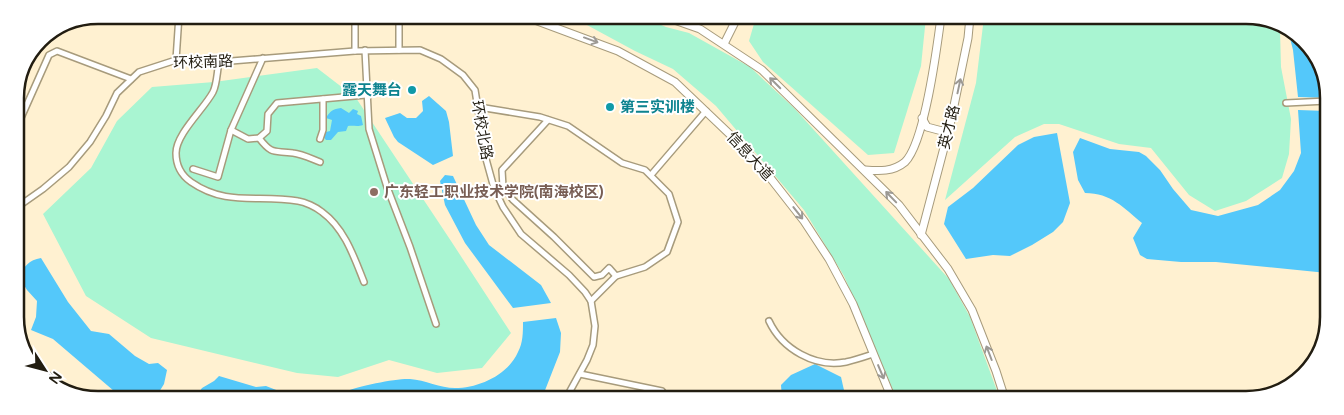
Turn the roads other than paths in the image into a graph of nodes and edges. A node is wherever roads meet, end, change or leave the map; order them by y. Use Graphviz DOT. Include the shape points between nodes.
graph roads {
  1 [pos="178,24"];
  2 [pos="355,24"];
  3 [pos="399,24"];
  4 [pos="546,24"];
  5 [pos="685,24"];
  6 [pos="734,24"];
  7 [pos="940,24"];
  8 [pos="969,24"];
  9 [pos="724,44"];
  10 [pos="355,50"];
  11 [pos="365,50"];
  12 [pos="399,50"];
  13 [pos="263,58"];
  14 [pos="176,60"];
  15 [pos="219,62"];
  16 [pos="131,79"];
  17 [pos="366,95"];
  18 [pos="323,99"];
  19 [pos="1320,101"];
  20 [pos="1286,103"];
  21 [pos="479,107"];
  22 [pos="24,111"];
  23 [pos="706,111"];
  24 [pos="922,118"];
  25 [pos="548,120"];
  26 [pos="950,125"];
  27 [pos="231,130"];
  28 [pos="259,138"];
  29 [pos="320,139"];
  30 [pos="320,162"];
  31 [pos="193,169"];
  32 [pos="865,170"];
  33 [pos="650,175"];
  34 [pos="24,202"];
  35 [pos="921,235"];
  36 [pos="616,276"];
  37 [pos="364,282"];
  38 [pos="591,301"];
  39 [pos="769,321"];
  40 [pos="436,324"];
  41 [pos="873,354"];
  42 [pos="580,374"];
  43 [pos="570,391"];
  44 [pos="657,391"];
  45 [pos="889,391"];
  46 [pos="1002,391"];
  1 -- 14 [label="street"];
  2 -- 10 [label="street"];
  3 -- 12 [label="street"];
  4 -- 23 [label="main road, 信息大道, one-way" via="618,50 675,82"];
  5 -- 9 [label="main road"];
  6 -- 9 [label="main road"];
  7 -- 24 [label="main road"];
  26 -- 8 [label="main road, 英才路, one-way"];
  32 -- 9 [label="main road, one-way" via="762,70"];
  10 -- 11 [label="street, 环校南路"];
  10 -- 13 [label="street, 环校南路"];
  11 -- 12 [label="street, 环校北路"];
  11 -- 17 [label="street"];
  12 -- 21 [label="street, 环校北路" via="420,50 441,59 463,75 475,90"];
  13 -- 15 [label="street, 环校南路"];
  13 -- 27 [label="street"];
  14 -- 15 [label="street, 环校南路"];
  14 -- 16 [label="street, 环校南路" via="139,72"];
  15 -- 37 [label="street" via="214,90 180,138 176,152 183,176 209,192 230,198 299,201 321,211 335,224 349,245"];
  16 -- 22 [label="street" via="57,51 49,55"];
  16 -- 34 [label="street, 环校南路" via="116,93 90,142 69,166"];
  17 -- 18 [label="street"];
  17 -- 40 [label="street" via="370,129 387,187"];
  18 -- 28 [label="street" via="277,103 268,114 267,130"];
  18 -- 29 [label="street"];
  19 -- 20 [label="street"];
  21 -- 25 [label="street"];
  21 -- 38 [label="street, 环校北路" via="488,166 503,207 521,234 569,275"];
  23 -- 33 [label="street"];
  23 -- 41 [label="main road, 信息大道, one-way" via="768,175 804,221 830,259"];
  24 -- 26 [label="main road" via="927,127 936,130 942,131"];
  24 -- 32 [label="main road" via="916,143 906,161 884,172"];
  25 -- 33 [label="street" via="568,126 622,163 645,170"];
  25 -- 36 [label="street" via="502,170 503,187 594,277 609,268"];
  26 -- 35 [label="main road, 英才路"];
  27 -- 28 [label="street" via="248,139"];
  27 -- 31 [label="street" via="218,177"];
  28 -- 30 [label="street" via="268,150 294,153"];
  35 -- 32 [label="main road, one-way" via="899,205"];
  33 -- 36 [label="street" via="670,194 678,222 667,252 645,268"];
  46 -- 35 [label="main road, one-way" via="972,310 948,269"];
  36 -- 38 [label="street"];
  38 -- 42 [label="street" via="595,326 593,345"];
  39 -- 41 [label="street" via="775,333 797,353 816,361 845,362"];
  41 -- 45 [label="main road, 信息大道, one-way"];
  42 -- 43 [label="street"];
  42 -- 44 [label="street"];
}
